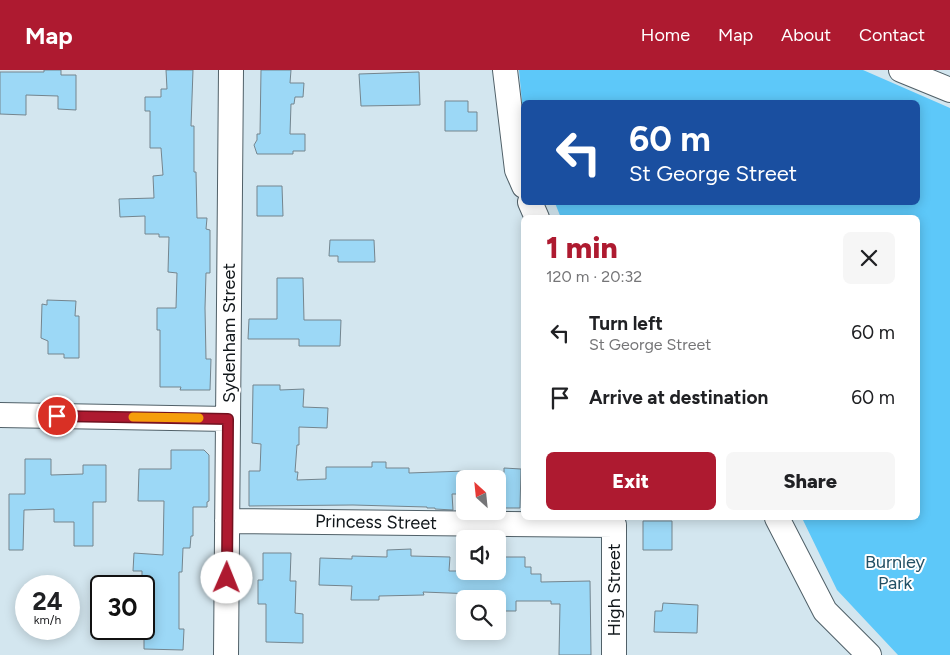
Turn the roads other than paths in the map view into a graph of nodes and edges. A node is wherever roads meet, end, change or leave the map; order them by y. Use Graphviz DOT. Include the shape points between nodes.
graph roads {
  1 [pos="231,70"];
  2 [pos="506,70"];
  3 [pos="901,70"];
  4 [pos="950,90"];
  5 [pos="521,179"];
  6 [pos="0,416"];
  7 [pos="228,419"];
  8 [pos="778,520"];
  9 [pos="227,521"];
  10 [pos="614,525"];
  11 [pos="226,655"];
  12 [pos="614,655"];
  13 [pos="869,655"];
  1 -- 7 [label="street, Sydenham Street"];
  2 -- 5 [label="street" via="517,170"];
  3 -- 4 [label="street"];
  6 -- 7 [label="street"];
  7 -- 9 [label="street, Sydenham Street"];
  8 -- 13 [label="street" via="825,611"];
  9 -- 10 [label="street, Princess Street"];
  9 -- 11 [label="street, Sydenham Street"];
  10 -- 12 [label="street, High Street"];
}
